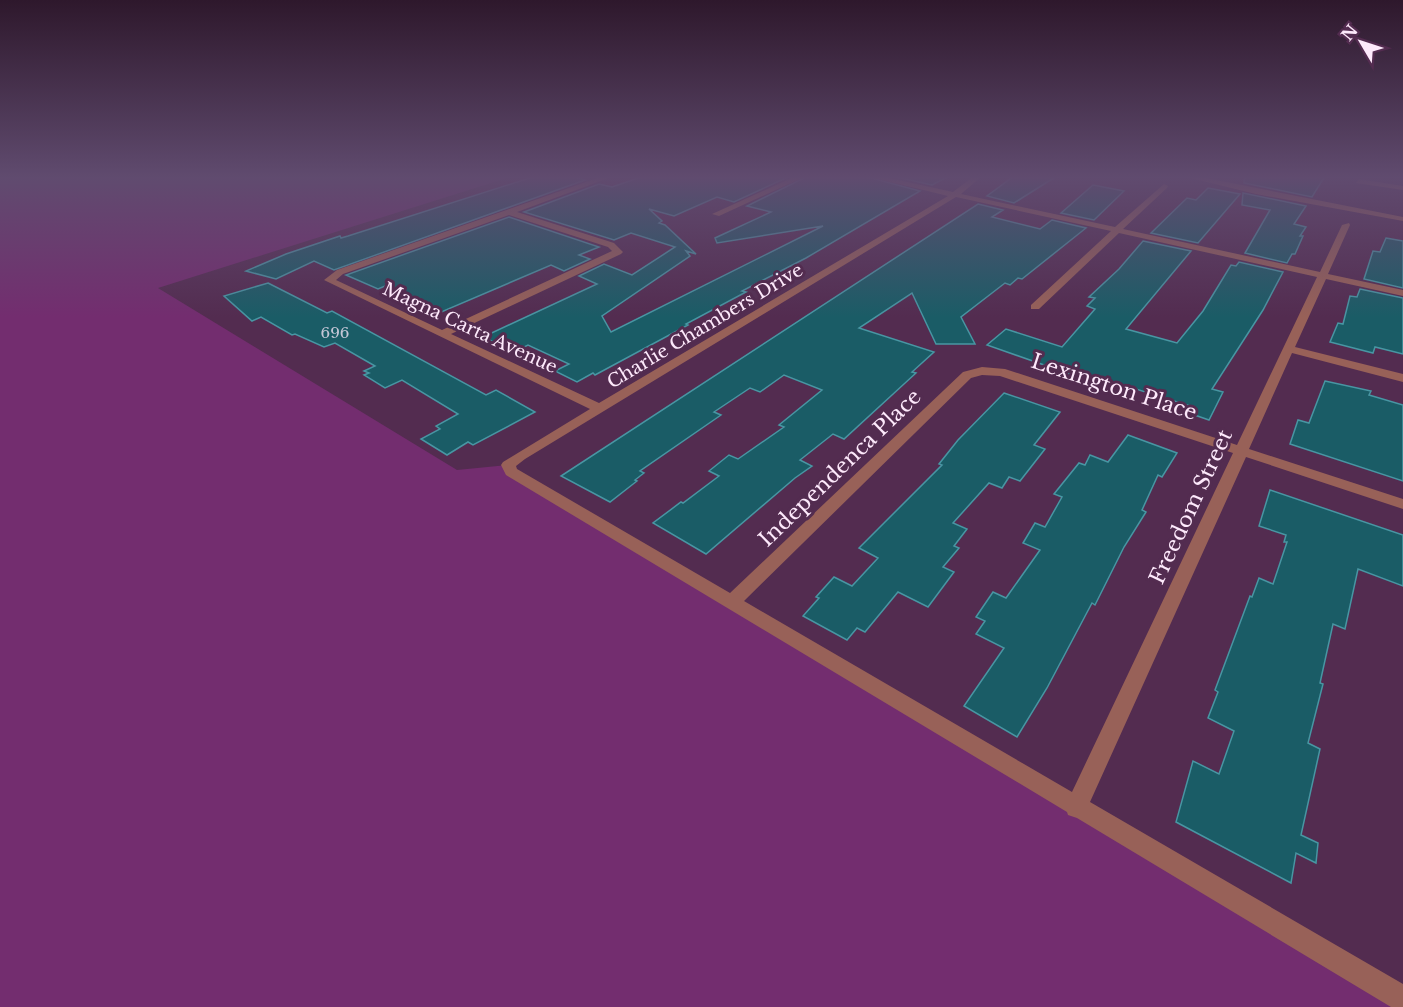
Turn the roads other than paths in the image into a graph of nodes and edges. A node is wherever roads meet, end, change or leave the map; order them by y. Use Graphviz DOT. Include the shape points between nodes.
graph roads {
  1 [pos="478,223"];
  2 [pos="543,223"];
  3 [pos="907,223"];
  4 [pos="1081,223"];
  5 [pos="1125,223"];
  6 [pos="1346,225"];
  7 [pos="1117,231"];
  8 [pos="1323,275"];
  9 [pos="1403,293"];
  10 [pos="1035,306"];
  11 [pos="442,334"];
  12 [pos="1289,349"];
  13 [pos="982,371"];
  14 [pos="1403,378"];
  15 [pos="599,408"];
  16 [pos="1241,451"];
  17 [pos="1403,504"];
  18 [pos="731,603"];
  19 [pos="1076,808"];
  20 [pos="1403,999"];
  1 -- 11 [label="street, Magna Carta Avenue" via="330,277 332,283"];
  2 -- 11 [label="street" via="611,245 618,250 617,255"];
  3 -- 15 [label="street, Charlie Chambers Drive"];
  4 -- 7 [label="street"];
  5 -- 7 [label="street"];
  6 -- 8 [label="street, Freedom Street"];
  7 -- 8 [label="street"];
  7 -- 10 [label="street"];
  8 -- 9 [label="street"];
  8 -- 12 [label="street, Freedom Street"];
  11 -- 15 [label="street, Magna Carta Avenue"];
  12 -- 14 [label="street"];
  12 -- 16 [label="street, Freedom Street"];
  13 -- 16 [label="street, Lexington Place" via="1001,372"];
  13 -- 18 [label="street, Independenca Place" via="967,375"];
  15 -- 18 [label="street, Charlie Chambers Drive" via="508,465 511,472"];
  16 -- 17 [label="street, Lexington Place"];
  16 -- 19 [label="street, Freedom Street"];
  18 -- 19 [label="street"];
  19 -- 20 [label="street"];
}
